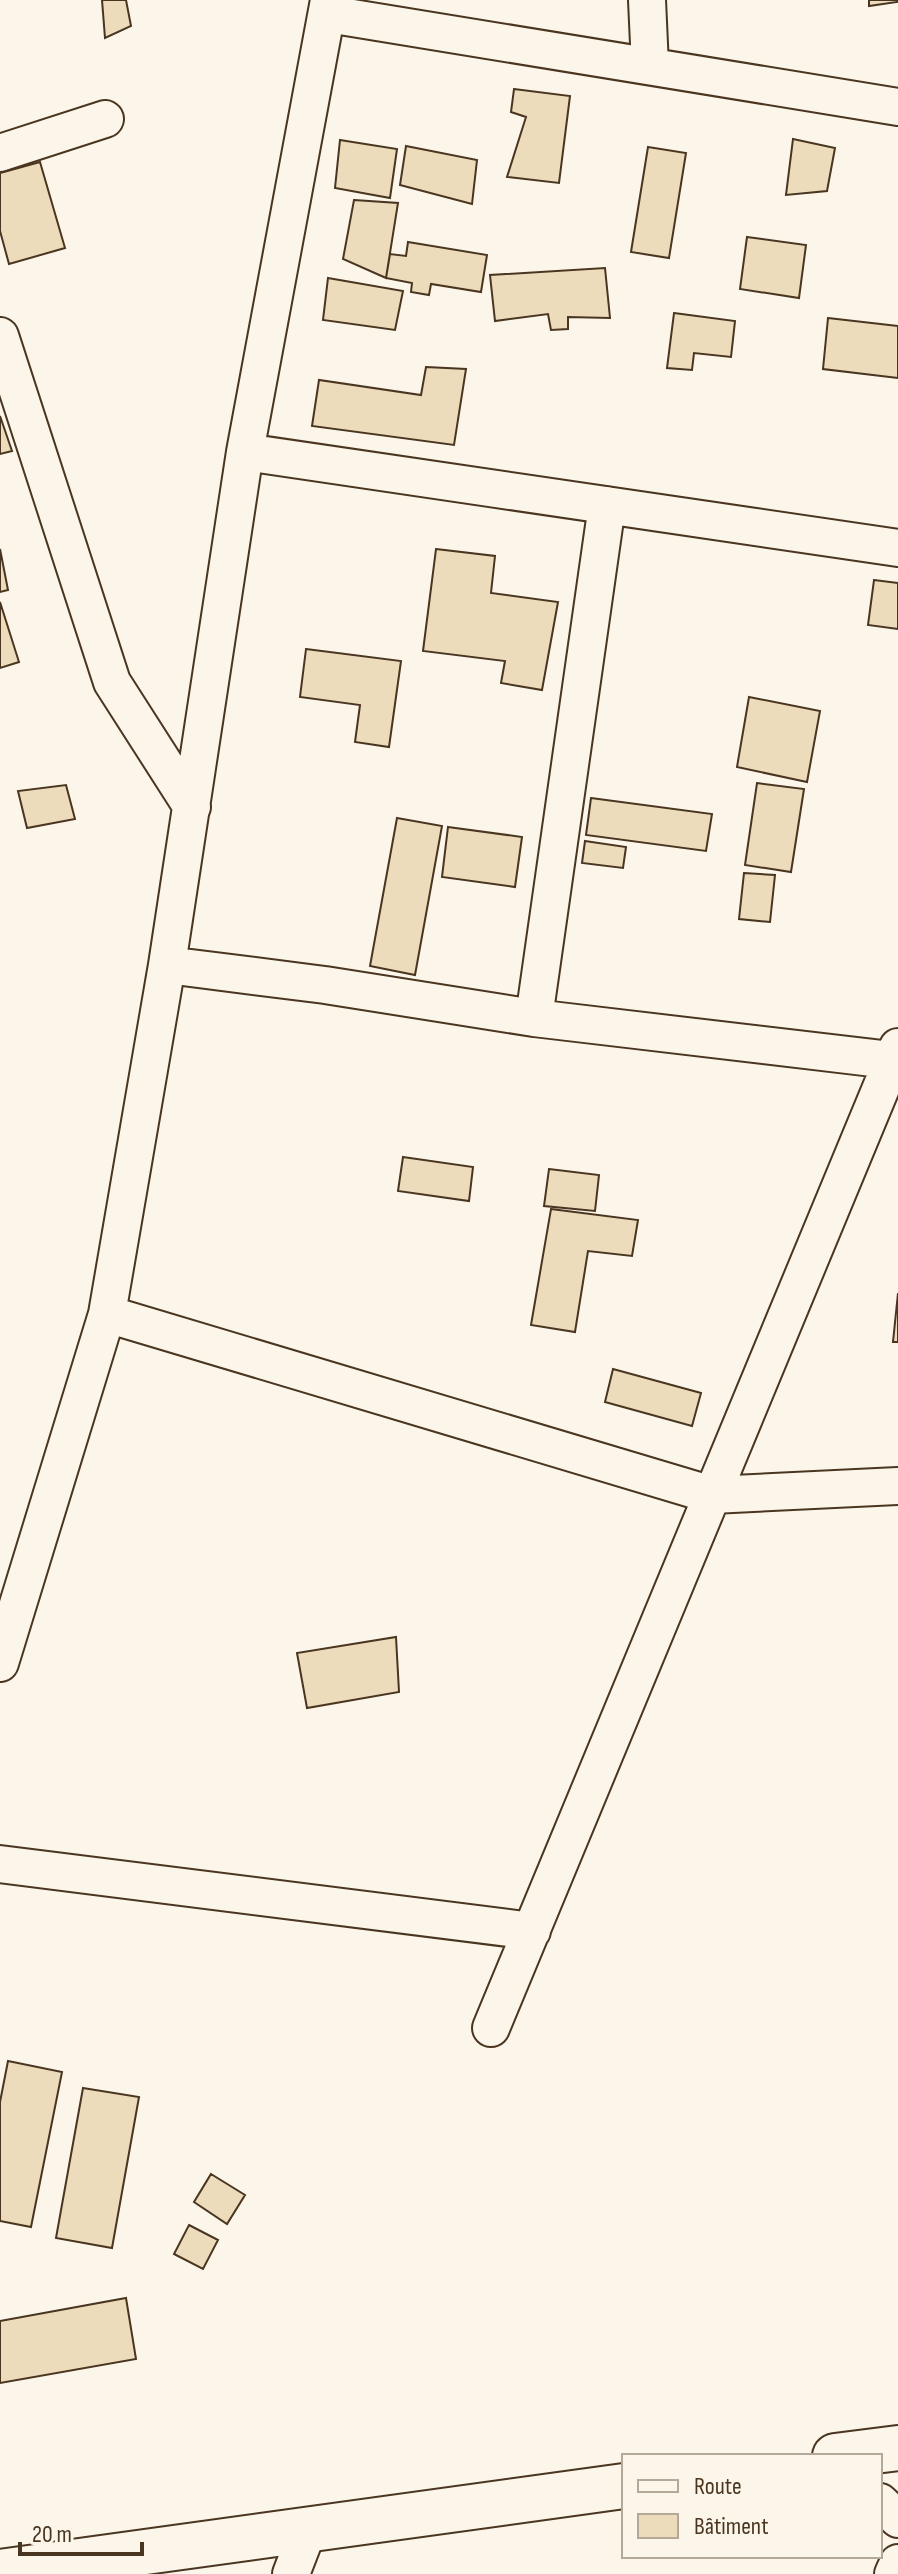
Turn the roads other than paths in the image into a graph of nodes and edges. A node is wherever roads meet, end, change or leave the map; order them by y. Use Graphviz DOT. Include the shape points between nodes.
graph roads {
  1 [pos="647,0"];
  2 [pos="329,7"];
  3 [pos="650,66"];
  4 [pos="898,107"];
  5 [pos="105,119"];
  6 [pos="0,153"];
  7 [pos="0,336"];
  8 [pos="245,452"];
  9 [pos="607,505"];
  10 [pos="898,548"];
  11 [pos="192,807"];
  12 [pos="167,965"];
  13 [pos="534,1018"];
  14 [pos="896,1056"];
  15 [pos="107,1314"];
  16 [pos="898,1486"];
  17 [pos="712,1495"];
  18 [pos="0,1663"];
  19 [pos="0,1864"];
  20 [pos="532,1931"];
  21 [pos="491,2028"];
  22 [pos="898,2448"];
  23 [pos="851,2454"];
  24 [pos="622,2486"];
  25 [pos="882,2504"];
  26 [pos="898,2519"];
  27 [pos="308,2530"];
  28 [pos="898,2563"];
  29 [pos="0,2572"];
  30 [pos="291,2574"];
  31 [pos="893,2574"];
  1 -- 3 [label="street"];
  2 -- 3 [label="street"];
  2 -- 8 [label="street"];
  3 -- 4 [label="street"];
  5 -- 6 [label="street"];
  7 -- 11 [label="street" via="112,682"];
  8 -- 9 [label="street"];
  8 -- 11 [label="street"];
  9 -- 10 [label="street"];
  9 -- 13 [label="street"];
  11 -- 12 [label="street"];
  12 -- 13 [label="street"];
  12 -- 15 [label="street"];
  13 -- 14 [label="street"];
  14 -- 17 [label="street"];
  15 -- 17 [label="street"];
  15 -- 18 [label="street"];
  16 -- 17 [label="street"];
  17 -- 20 [label="street"];
  19 -- 20 [label="street"];
  20 -- 21 [label="street"];
  22 -- 23 [label="highway"];
  24 -- 27 [label="highway"];
  25 -- 26 [label="street"];
  27 -- 29 [label="highway"];
  27 -- 30 [label="street"];
  28 -- 31 [label="street"];
}
